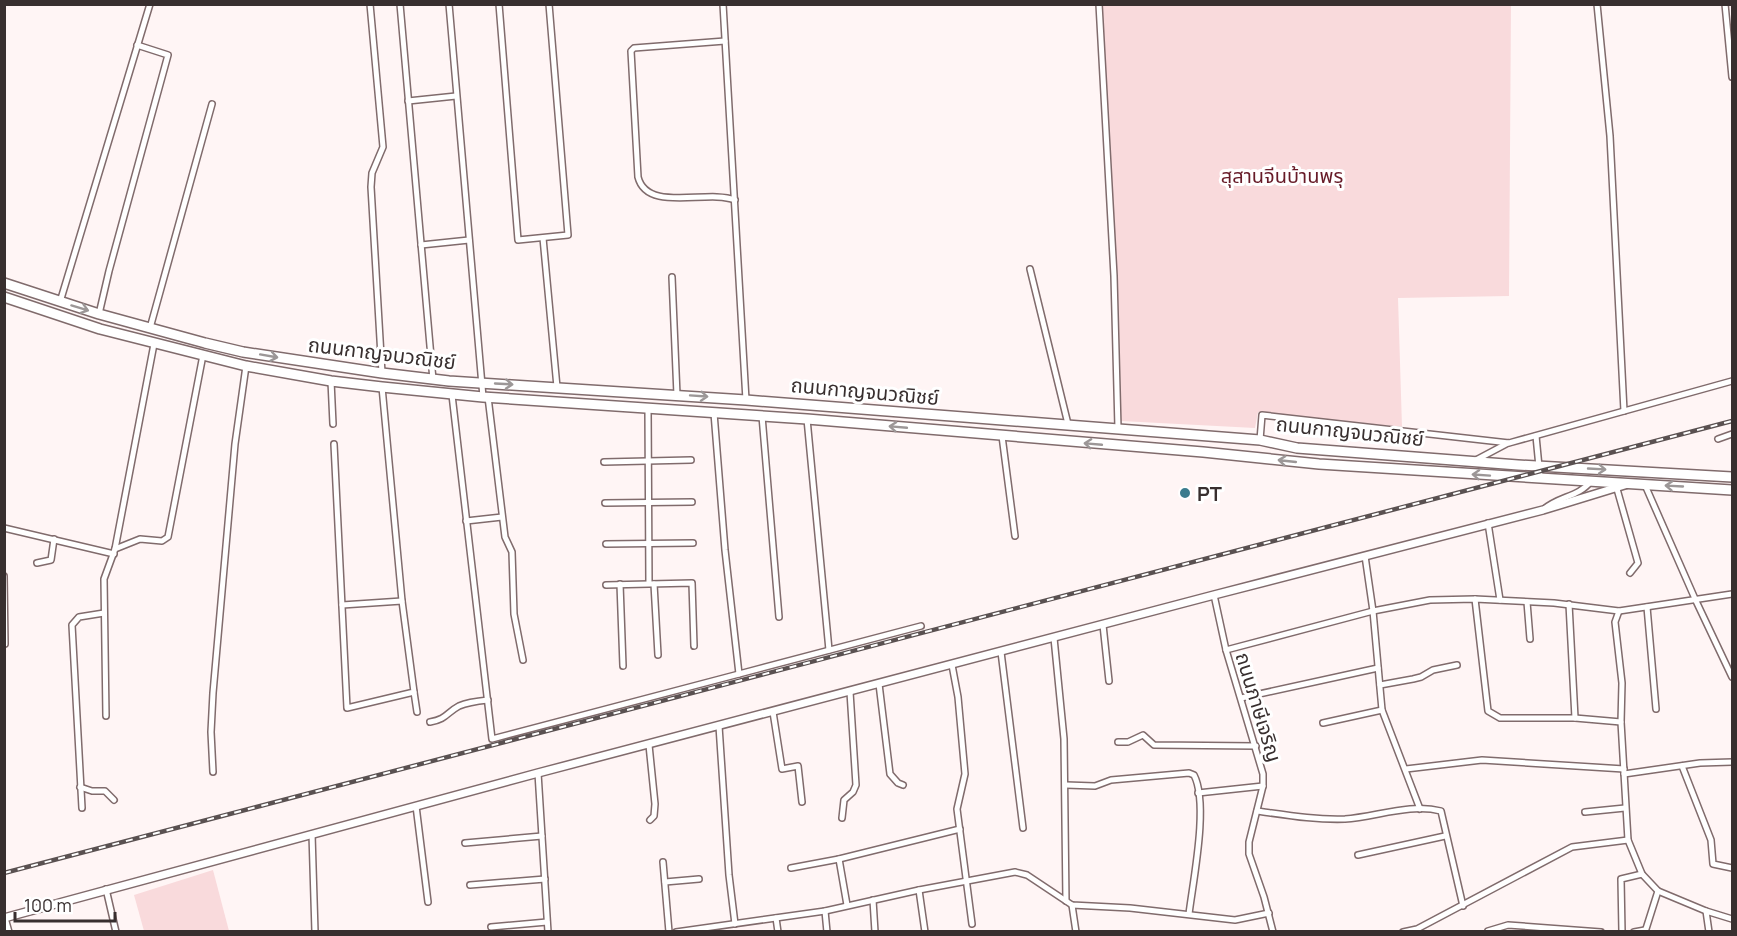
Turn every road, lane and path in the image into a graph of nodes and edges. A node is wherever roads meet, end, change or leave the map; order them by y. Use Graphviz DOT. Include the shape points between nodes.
graph roads {
  1 [pos="150,4"];
  2 [pos="370,4"];
  3 [pos="400,4"];
  4 [pos="449,4"];
  5 [pos="499,4"];
  6 [pos="549,4"];
  7 [pos="723,4"];
  8 [pos="1099,4"];
  9 [pos="1597,4"];
  10 [pos="1725,4"];
  11 [pos="725,41"];
  12 [pos="137,45"];
  13 [pos="1732,77"];
  14 [pos="456,96"];
  15 [pos="408,101"];
  16 [pos="212,104"];
  17 [pos="735,200"];
  18 [pos="543,238"];
  19 [pos="469,240"];
  20 [pos="421,244"];
  21 [pos="1030,269"];
  22 [pos="672,277"];
  23 [pos="9,285"];
  24 [pos="7,298"];
  25 [pos="60,302"];
  26 [pos="99,314"];
  27 [pos="150,327"];
  28 [pos="154,344"];
  29 [pos="203,355"];
  30 [pos="246,366"];
  31 [pos="382,373"];
  32 [pos="433,380"];
  33 [pos="331,381"];
  34 [pos="1732,381"];
  35 [pos="482,383"];
  36 [pos="382,387"];
  37 [pos="557,387"];
  38 [pos="452,394"];
  39 [pos="677,395"];
  40 [pos="485,397"];
  41 [pos="746,400"];
  42 [pos="648,409"];
  43 [pos="1624,411"];
  44 [pos="714,413"];
  45 [pos="762,416"];
  46 [pos="807,419"];
  47 [pos="333,424"];
  48 [pos="1068,424"];
  49 [pos="1118,428"];
  50 [pos="1732,434"];
  51 [pos="1002,436"];
  52 [pos="1536,436"];
  53 [pos="1718,439"];
  54 [pos="1260,440"];
  55 [pos="1509,442"];
  56 [pos="334,444"];
  57 [pos="1320,449"];
  58 [pos="649,460"];
  59 [pos="691,460"];
  60 [pos="1474,461"];
  61 [pos="604,462"];
  62 [pos="1319,464"];
  63 [pos="1539,466"];
  64 [pos="1540,477"];
  65 [pos="1732,477"];
  66 [pos="1592,480"];
  67 [pos="1629,484"];
  68 [pos="1645,485"];
  69 [pos="1617,489"];
  70 [pos="1732,490"];
  71 [pos="649,502"];
  72 [pos="692,502"];
  73 [pos="605,503"];
  74 [pos="1543,510"];
  75 [pos="502,517"];
  76 [pos="466,521"];
  77 [pos="1488,523"];
  78 [pos="4,528"];
  79 [pos="1015,536"];
  80 [pos="54,539"];
  81 [pos="649,543"];
  82 [pos="693,543"];
  83 [pos="606,544"];
  84 [pos="115,552"];
  85 [pos="1365,556"];
  86 [pos="37,563"];
  87 [pos="1630,573"];
  88 [pos="4,576"];
  89 [pos="620,584"];
  90 [pos="652,584"];
  91 [pos="606,585"];
  92 [pos="1732,594"];
  93 [pos="1214,595"];
  94 [pos="1475,599"];
  95 [pos="1500,600"];
  96 [pos="402,601"];
  97 [pos="1696,601"];
  98 [pos="1527,602"];
  99 [pos="1569,604"];
  100 [pos="342,605"];
  101 [pos="1647,607"];
  102 [pos="1373,611"];
  103 [pos="1619,611"];
  104 [pos="104,613"];
  105 [pos="779,617"];
  106 [pos="1103,625"];
  107 [pos="921,626"];
  108 [pos="1054,638"];
  109 [pos="1530,639"];
  110 [pos="5,644"];
  111 [pos="694,646"];
  112 [pos="829,650"];
  113 [pos="1226,650"];
  114 [pos="1001,652"];
  115 [pos="658,655"];
  116 [pos="522,660"];
  117 [pos="952,665"];
  118 [pos="1456,665"];
  119 [pos="623,666"];
  120 [pos="1378,668"];
  121 [pos="739,674"];
  122 [pos="1732,677"];
  123 [pos="1109,681"];
  124 [pos="879,684"];
  125 [pos="1380,685"];
  126 [pos="414,692"];
  127 [pos="850,692"];
  128 [pos="1241,698"];
  129 [pos="488,700"];
  130 [pos="1656,709"];
  131 [pos="1382,710"];
  132 [pos="417,712"];
  133 [pos="773,712"];
  134 [pos="106,716"];
  135 [pos="1575,718"];
  136 [pos="430,722"];
  137 [pos="1622,722"];
  138 [pos="1323,723"];
  139 [pos="719,726"];
  140 [pos="1118,742"];
  141 [pos="649,745"];
  142 [pos="1256,746"];
  143 [pos="1732,762"];
  144 [pos="1682,766"];
  145 [pos="1406,769"];
  146 [pos="1624,771"];
  147 [pos="213,772"];
  148 [pos="537,773"];
  149 [pos="903,785"];
  150 [pos="1066,785"];
  151 [pos="1263,786"];
  152 [pos="80,787"];
  153 [pos="1198,793"];
  154 [pos="114,800"];
  155 [pos="802,802"];
  156 [pos="416,806"];
  157 [pos="82,808"];
  158 [pos="1625,808"];
  159 [pos="1420,809"];
  160 [pos="1257,811"];
  161 [pos="1585,812"];
  162 [pos="842,818"];
  163 [pos="650,819"];
  164 [pos="1023,828"];
  165 [pos="960,829"];
  166 [pos="312,834"];
  167 [pos="542,836"];
  168 [pos="1445,836"];
  169 [pos="1628,840"];
  170 [pos="465,843"];
  171 [pos="1358,855"];
  172 [pos="839,858"];
  173 [pos="663,862"];
  174 [pos="791,868"];
  175 [pos="1732,868"];
  176 [pos="1642,874"];
  177 [pos="545,879"];
  178 [pos="699,879"];
  179 [pos="967,881"];
  180 [pos="665,882"];
  181 [pos="470,885"];
  182 [pos="106,889"];
  183 [pos="919,890"];
  184 [pos="1658,891"];
  185 [pos="873,900"];
  186 [pos="1066,900"];
  187 [pos="428,902"];
  188 [pos="847,905"];
  189 [pos="1072,905"];
  190 [pos="1463,906"];
  191 [pos="825,910"];
  192 [pos="1706,910"];
  193 [pos="1189,914"];
  194 [pos="1269,914"];
  195 [pos="5,918"];
  196 [pos="776,918"];
  197 [pos="1732,919"];
  198 [pos="547,922"];
  199 [pos="735,924"];
  200 [pos="972,924"];
  201 [pos="491,927"];
  202 [pos="1418,930"];
  203 [pos="1488,931"];
  204 [pos="1645,931"];
  205 [pos="9,932"];
  206 [pos="116,932"];
  207 [pos="315,932"];
  208 [pos="548,932"];
  209 [pos="669,932"];
  210 [pos="676,932"];
  211 [pos="778,932"];
  212 [pos="827,932"];
  213 [pos="875,932"];
  214 [pos="925,932"];
  215 [pos="1076,932"];
  216 [pos="1273,932"];
  217 [pos="1403,932"];
  218 [pos="1601,932"];
  219 [pos="1622,932"];
  220 [pos="1634,932"];
  221 [pos="1709,932"];
  1 -- 12 [label="street"];
  2 -- 31 [label="street" via="382,147 370,183"];
  3 -- 15 [label="street"];
  4 -- 14 [label="street"];
  5 -- 18 [label="street" via="518,240"];
  6 -- 18 [label="street" via="568,235"];
  7 -- 11 [label="street"];
  8 -- 49 [label="street"];
  9 -- 43 [label="street" via="1610,136"];
  10 -- 13 [label="street"];
  11 -- 17 [label="street"];
  11 -- 17 [label="street" via="632,49 636,155 639,183 653,196 722,196"];
  12 -- 25 [label="street"];
  12 -- 26 [label="street" via="168,55"];
  14 -- 15 [label="street"];
  14 -- 19 [label="street"];
  15 -- 20 [label="street"];
  16 -- 27 [label="street"];
  17 -- 41 [label="street"];
  18 -- 37 [label="street"];
  19 -- 20 [label="street"];
  19 -- 35 [label="street"];
  20 -- 32 [label="street"];
  21 -- 48 [label="street"];
  22 -- 39 [label="street"];
  23 -- 24 [label="highway"];
  23 -- 25 [label="highway, ถนนกาญจนวณิชย์"];
  24 -- 28 [label="highway, ถนนกาญจนวณิชย์"];
  25 -- 26 [label="highway, ถนนกาญจนวณิชย์, one-way"];
  26 -- 27 [label="highway, ถนนกาญจนวณิชย์"];
  27 -- 31 [label="highway, ถนนกาญจนวณิชย์, one-way" via="243,352"];
  28 -- 29 [label="highway, ถนนกาญจนวณิชย์"];
  28 -- 84 [label="street"];
  29 -- 30 [label="highway, ถนนกาญจนวณิชย์"];
  29 -- 84 [label="street" via="168,537 162,542 140,539"];
  30 -- 33 [label="highway, ถนนกาญจนวณิชย์"];
  30 -- 147 [label="street" via="235,444 213,693"];
  31 -- 32 [label="highway, ถนนกาญจนวณิชย์"];
  32 -- 35 [label="highway, ถนนกาญจนวณิชย์"];
  33 -- 36 [label="highway, ถนนกาญจนวณิชย์"];
  33 -- 47 [label="street"];
  34 -- 43 [label="street"];
  35 -- 37 [label="highway, ถนนกาญจนวณิชย์, one-way"];
  35 -- 40 [label="street"];
  36 -- 38 [label="highway, ถนนกาญจนวณิชย์"];
  36 -- 96 [label="street"];
  37 -- 39 [label="highway, ถนนกาญจนวณิชย์"];
  38 -- 40 [label="highway, ถนนกาญจนวณิชย์"];
  38 -- 76 [label="street"];
  39 -- 41 [label="highway, ถนนกาญจนวณิชย์, one-way"];
  40 -- 42 [label="highway, ถนนกาญจนวณิชย์"];
  40 -- 75 [label="street"];
  41 -- 48 [label="highway, ถนนกาญจนวณิชย์"];
  42 -- 44 [label="highway, ถนนกาญจนวณิชย์"];
  42 -- 58 [label="street"];
  43 -- 52 [label="street"];
  44 -- 45 [label="highway, ถนนกาญจนวณิชย์"];
  44 -- 121 [label="street"];
  45 -- 46 [label="highway, ถนนกาญจนวณิชย์"];
  45 -- 105 [label="street"];
  51 -- 46 [label="highway, ถนนกาญจนวณิชย์, one-way"];
  46 -- 112 [label="street"];
  48 -- 49 [label="highway, ถนนกาญจนวณิชย์"];
  49 -- 54 [label="highway, ถนนกาญจนวณิชย์"];
  50 -- 53 [label="street"];
  62 -- 51 [label="highway, ถนนกาญจนวณิชย์, one-way"];
  51 -- 79 [label="street"];
  52 -- 55 [label="street"];
  52 -- 63 [label="street"];
  54 -- 55 [label="street" via="1262,415"];
  54 -- 57 [label="highway, ถนนกาญจนวณิชย์"];
  55 -- 60 [label="street"];
  56 -- 100 [label="street"];
  57 -- 60 [label="highway, ถนนกาญจนวณิชย์"];
  57 -- 62 [label="highway"];
  58 -- 59 [label="street"];
  58 -- 61 [label="street"];
  58 -- 71 [label="street"];
  60 -- 63 [label="highway, ถนนกาญจนวณิชย์"];
  64 -- 62 [label="highway, ถนนกาญจนวณิชย์, one-way"];
  63 -- 64 [label="street"];
  63 -- 65 [label="highway, ถนนกาญจนวณิชย์, one-way"];
  64 -- 66 [label="highway, ถนนกาญจนวณิชย์"];
  66 -- 67 [label="highway, ถนนกาญจนวณิชย์"];
  66 -- 74 [label="street" via="1585,489"];
  67 -- 68 [label="highway, ถนนกาญจนวณิชย์"];
  67 -- 69 [label="street"];
  70 -- 68 [label="highway, ถนนกาญจนวณิชย์, one-way"];
  68 -- 97 [label="street"];
  69 -- 74 [label="street"];
  69 -- 87 [label="street" via="1638,563"];
  71 -- 72 [label="street"];
  71 -- 73 [label="street"];
  71 -- 81 [label="street"];
  74 -- 77 [label="street"];
  75 -- 76 [label="street"];
  75 -- 116 [label="street" via="504,537 512,552 514,614"];
  76 -- 129 [label="street"];
  77 -- 85 [label="street"];
  77 -- 95 [label="street"];
  78 -- 80 [label="street"];
  80 -- 84 [label="street"];
  80 -- 86 [label="street" via="51,560"];
  81 -- 82 [label="street"];
  81 -- 83 [label="street"];
  81 -- 90 [label="street"];
  84 -- 104 [label="street" via="104,579"];
  85 -- 93 [label="street"];
  85 -- 102 [label="street"];
  88 -- 110 [label="street"];
  89 -- 90 [label="street"];
  89 -- 91 [label="street"];
  89 -- 119 [label="street"];
  90 -- 111 [label="street" via="692,583"];
  90 -- 115 [label="street"];
  92 -- 97 [label="street"];
  93 -- 106 [label="street"];
  93 -- 113 [label="street, ถนนภาษีเจริญ"];
  94 -- 95 [label="street"];
  94 -- 102 [label="street" via="1430,600"];
  94 -- 135 [label="street" via="1488,711 1500,718"];
  95 -- 98 [label="street"];
  96 -- 100 [label="street"];
  96 -- 126 [label="street"];
  97 -- 101 [label="street"];
  97 -- 122 [label="street"];
  98 -- 99 [label="street"];
  98 -- 109 [label="street"];
  99 -- 103 [label="street"];
  99 -- 135 [label="street"];
  100 -- 126 [label="street" via="347,708"];
  101 -- 103 [label="street"];
  101 -- 130 [label="street"];
  102 -- 113 [label="street"];
  102 -- 120 [label="street"];
  103 -- 137 [label="street" via="1615,622"];
  104 -- 134 [label="street"];
  104 -- 152 [label="street" via="79,617 72,625"];
  106 -- 108 [label="street"];
  106 -- 123 [label="street"];
  107 -- 112 [label="street"];
  108 -- 114 [label="street"];
  108 -- 150 [label="street"];
  112 -- 121 [label="street"];
  113 -- 128 [label="street, ถนนภาษีเจริญ"];
  114 -- 117 [label="street"];
  114 -- 164 [label="street"];
  117 -- 124 [label="street"];
  117 -- 165 [label="street" via="965,774 957,808"];
  118 -- 125 [label="street" via="1413,680"];
  120 -- 125 [label="street"];
  120 -- 128 [label="street"];
  121 -- 129 [label="street" via="492,739"];
  124 -- 127 [label="street"];
  124 -- 149 [label="street" via="890,774"];
  125 -- 131 [label="street"];
  126 -- 132 [label="street"];
  127 -- 133 [label="street"];
  127 -- 162 [label="street" via="856,785 844,800"];
  128 -- 142 [label="street, ถนนภาษีเจริญ"];
  129 -- 136 [label="street" via="464,704 445,719"];
  131 -- 138 [label="street"];
  131 -- 145 [label="street"];
  133 -- 139 [label="street"];
  133 -- 155 [label="street" via="782,769 798,766"];
  135 -- 137 [label="street"];
  137 -- 146 [label="street"];
  139 -- 141 [label="street"];
  139 -- 199 [label="street"];
  140 -- 142 [label="street" via="1143,735 1154,745"];
  141 -- 148 [label="street"];
  141 -- 163 [label="street" via="655,804"];
  142 -- 151 [label="street, ถนนภาษีเจริญ"];
  143 -- 144 [label="street"];
  144 -- 146 [label="street"];
  144 -- 175 [label="street" via="1711,840 1713,864"];
  145 -- 146 [label="street" via="1482,760"];
  145 -- 159 [label="street"];
  146 -- 158 [label="street"];
  148 -- 156 [label="street"];
  148 -- 167 [label="street"];
  150 -- 153 [label="street" via="1095,786 1111,780 1189,772 1195,777"];
  150 -- 186 [label="street"];
  151 -- 153 [label="street"];
  151 -- 160 [label="street, ถนนภาษีเจริญ"];
  152 -- 154 [label="street" via="105,791"];
  152 -- 157 [label="street"];
  153 -- 193 [label="street" via="1200,830"];
  156 -- 166 [label="street"];
  156 -- 187 [label="street"];
  158 -- 161 [label="street"];
  158 -- 169 [label="street"];
  159 -- 160 [label="street" via="1345,819"];
  159 -- 168 [label="street" via="1441,811"];
  160 -- 194 [label="street, ถนนภาษีเจริญ" via="1249,854"];
  165 -- 172 [label="street"];
  165 -- 179 [label="street"];
  166 -- 182 [label="street"];
  166 -- 207 [label="street"];
  167 -- 170 [label="street"];
  167 -- 177 [label="street"];
  168 -- 171 [label="street"];
  168 -- 190 [label="street"];
  169 -- 176 [label="street"];
  169 -- 190 [label="street" via="1572,846"];
  172 -- 174 [label="street"];
  172 -- 188 [label="street"];
  173 -- 180 [label="street"];
  176 -- 184 [label="street"];
  176 -- 219 [label="street" via="1621,879"];
  177 -- 181 [label="street"];
  177 -- 198 [label="street"];
  178 -- 180 [label="street"];
  179 -- 183 [label="street"];
  179 -- 186 [label="street" via="1019,873"];
  179 -- 200 [label="street"];
  180 -- 209 [label="street"];
  182 -- 195 [label="street"];
  182 -- 206 [label="street"];
  183 -- 185 [label="street"];
  183 -- 214 [label="street"];
  184 -- 192 [label="street"];
  184 -- 204 [label="street"];
  185 -- 188 [label="street"];
  185 -- 213 [label="street"];
  186 -- 189 [label="street"];
  188 -- 191 [label="street"];
  189 -- 193 [label="street"];
  189 -- 215 [label="street"];
  190 -- 202 [label="street"];
  191 -- 196 [label="street"];
  191 -- 212 [label="street"];
  192 -- 197 [label="street"];
  192 -- 221 [label="street"];
  193 -- 194 [label="street" via="1235,920"];
  194 -- 216 [label="street, ถนนภาษีเจริญ"];
  195 -- 205 [label="street"];
  196 -- 199 [label="street"];
  196 -- 211 [label="street"];
  198 -- 201 [label="street"];
  198 -- 208 [label="street"];
  199 -- 210 [label="street"];
  202 -- 217 [label="street"];
  203 -- 218 [label="street" via="1508,925"];
  204 -- 220 [label="street"];
}
